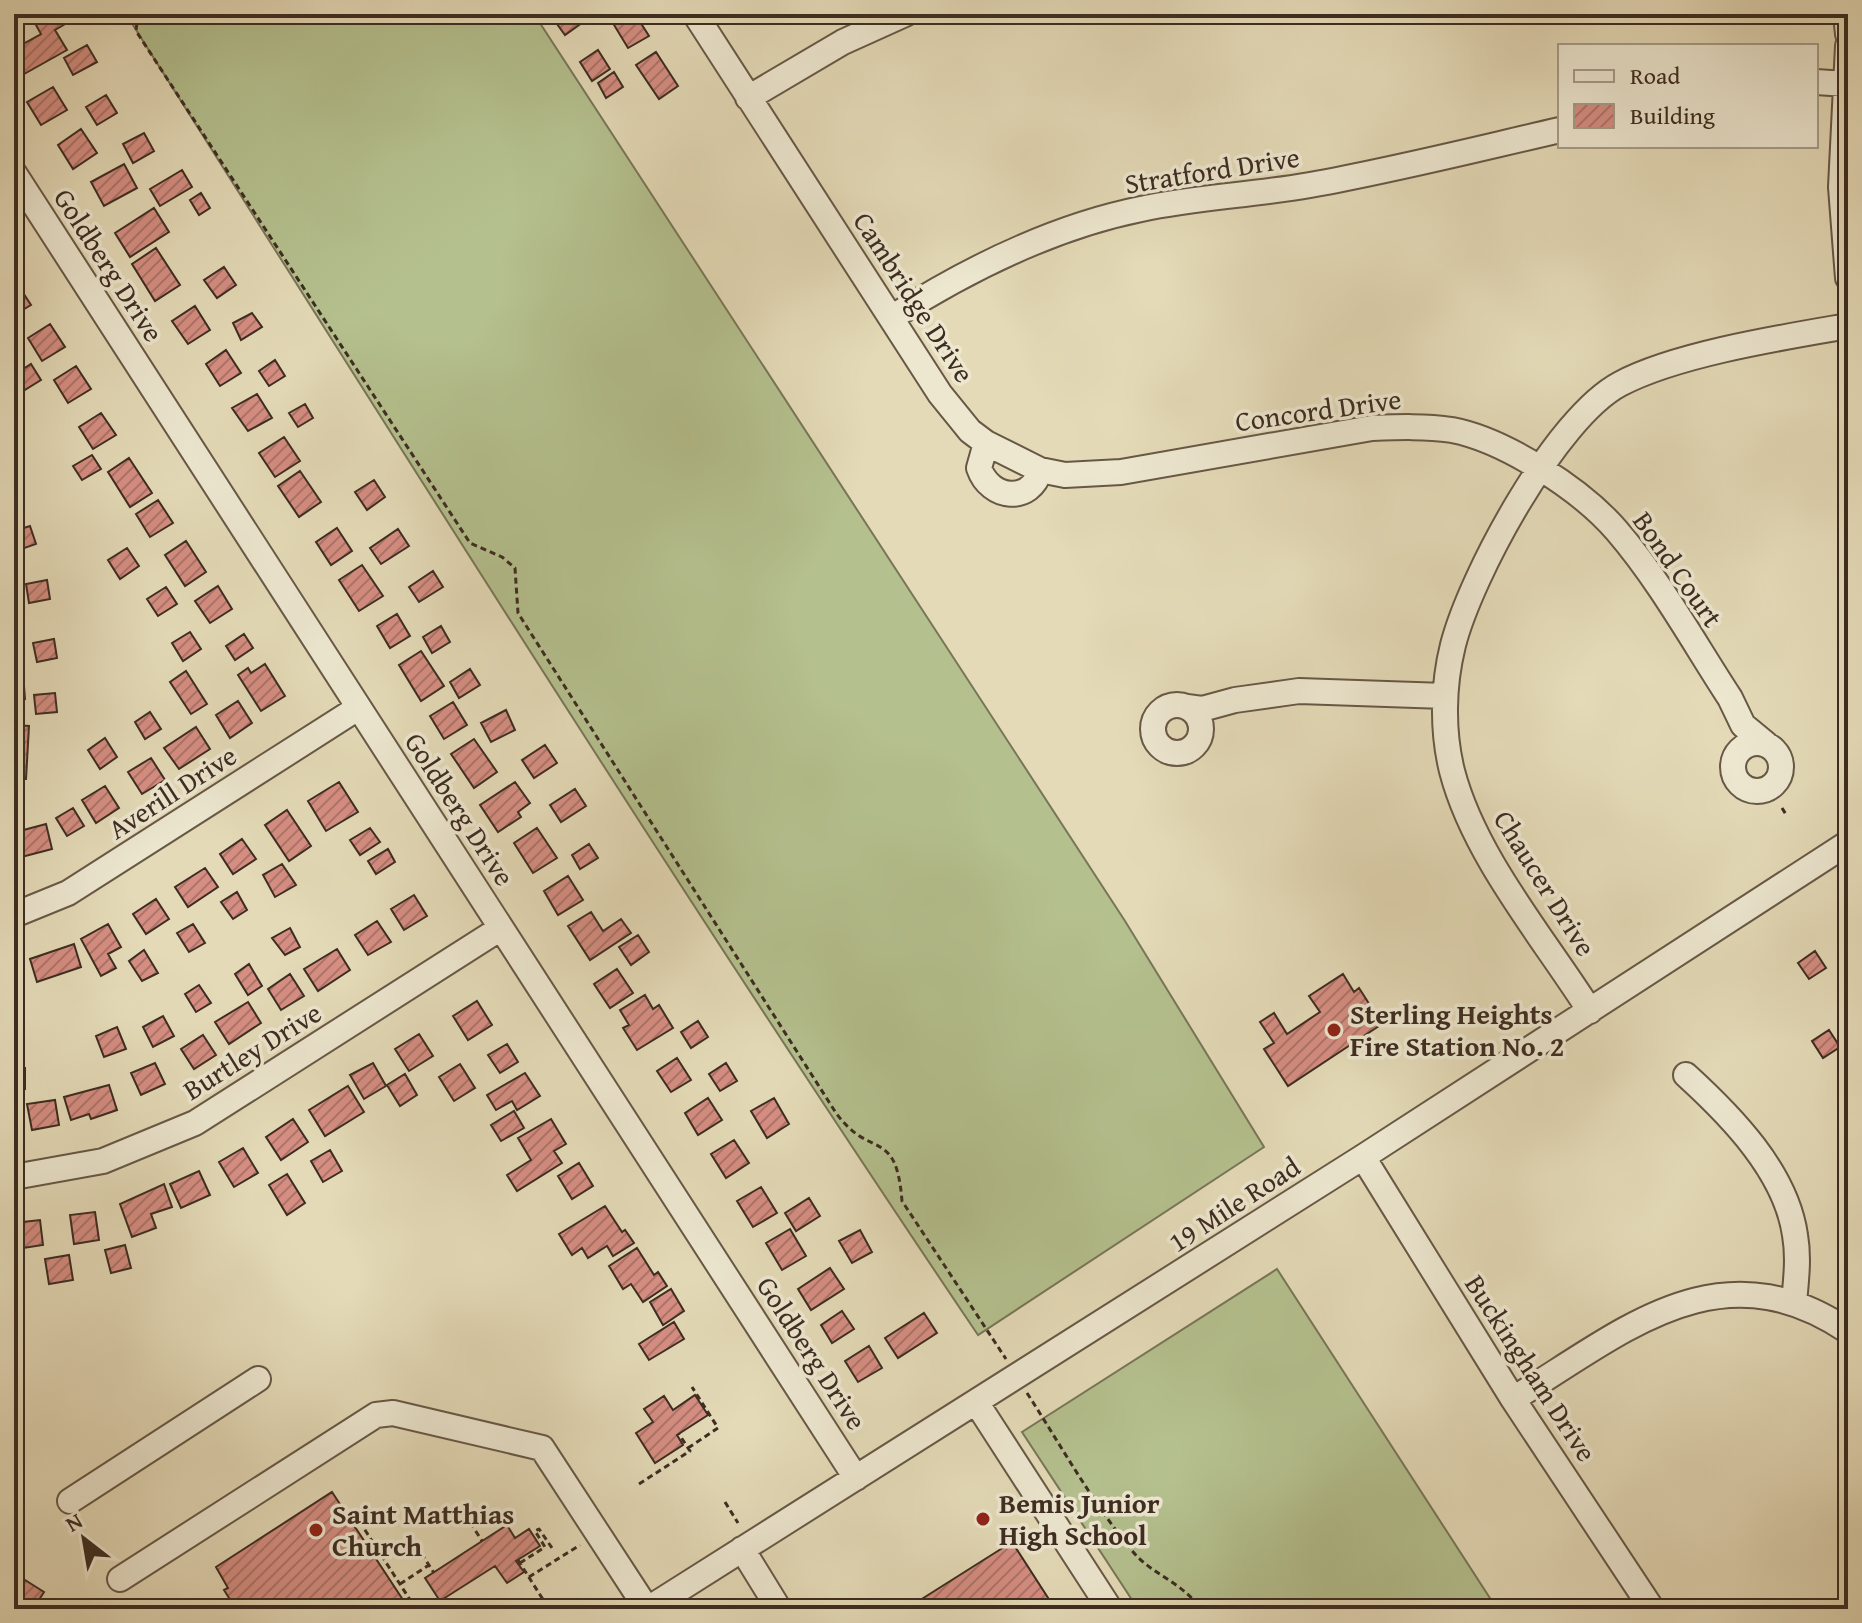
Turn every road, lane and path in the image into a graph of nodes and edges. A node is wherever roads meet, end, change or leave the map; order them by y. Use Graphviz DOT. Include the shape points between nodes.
graph roads {
  1 [pos="138,14"];
  2 [pos="695,14"];
  3 [pos="905,14"];
  4 [pos="1846,14"];
  5 [pos="1848,34"];
  6 [pos="1848,46"];
  7 [pos="1818,82"];
  8 [pos="1846,84"];
  9 [pos="748,98"];
  10 [pos="1558,130"];
  11 [pos="14,173"];
  12 [pos="1848,278"];
  13 [pos="891,318"];
  14 [pos="1848,326"];
  15 [pos="986,443"];
  16 [pos="1172,463"];
  17 [pos="1040,470"];
  18 [pos="1540,470"];
  19 [pos="1445,696"];
  20 [pos="1187,707"];
  21 [pos="1216,707"];
  22 [pos="358,708"];
  23 [pos="1743,725"];
  24 [pos="1200,733"];
  25 [pos="1766,744"];
  26 [pos="1738,753"];
  27 [pos="1782,808"];
  28 [pos="1787,816"];
  29 [pos="1848,843"];
  30 [pos="14,915"];
  31 [pos="501,928"];
  32 [pos="1590,1011"];
  33 [pos="1686,1075"];
  34 [pos="1363,1157"];
  35 [pos="14,1177"];
  36 [pos="1794,1303"];
  37 [pos="1848,1331"];
  38 [pos="1007,1359"];
  39 [pos="258,1379"];
  40 [pos="692,1387"];
  41 [pos="1024,1389"];
  42 [pos="1513,1399"];
  43 [pos="976,1402"];
  44 [pos="679,1434"];
  45 [pos="688,1448"];
  46 [pos="670,1453"];
  47 [pos="675,1461"];
  48 [pos="856,1478"];
  49 [pos="639,1484"];
  50 [pos="70,1501"];
  51 [pos="725,1502"];
  52 [pos="354,1513"];
  53 [pos="465,1514"];
  54 [pos="738,1523"];
  55 [pos="482,1541"];
  56 [pos="416,1545"];
  57 [pos="580,1545"];
  58 [pos="555,1546"];
  59 [pos="742,1549"];
  60 [pos="429,1565"];
  61 [pos="434,1573"];
  62 [pos="529,1577"];
  63 [pos="120,1579"];
  64 [pos="400,1584"];
  65 [pos="416,1609"];
  66 [pos="549,1609"];
  67 [pos="648,1609"];
  68 [pos="779,1609"];
  69 [pos="1110,1609"];
  70 [pos="1200,1609"];
  71 [pos="1652,1609"];
  1 -- 38 [label="path" via="136,31 470,543 515,568 518,613 526,626 836,1113 849,1131 882,1146 894,1159 902,1201"];
  2 -- 9 [label="street, Cambridge Drive"];
  3 -- 9 [label="street" via="843,42"];
  4 -- 5 [label="street"];
  6 -- 8 [label="street"];
  7 -- 8 [label="street"];
  8 -- 12 [label="street" via="1841,187"];
  9 -- 13 [label="street, Cambridge Drive"];
  10 -- 13 [label="street, Stratford Drive" via="1333,181 1140,209 1089,223 976,269"];
  11 -- 22 [label="street, Goldberg Drive"];
  13 -- 15 [label="street, Cambridge Drive" via="947,405"];
  14 -- 18 [label="street" via="1673,364 1618,385 1576,420"];
  15 -- 17 [label="street, Cambridge Drive"];
  15 -- 17 [label="street" via="979,468 990,488 1009,494 1029,487"];
  16 -- 17 [label="street, Cambridge Drive" via="1089,475"];
  16 -- 18 [label="street, Concord Drive" via="1372,428 1416,426 1486,441"];
  18 -- 19 [label="street, Chaucer Drive" via="1469,599 1454,642"];
  18 -- 23 [label="street, Bond Court" via="1583,499 1631,549"];
  19 -- 21 [label="street" via="1299,691"];
  19 -- 32 [label="street, Chaucer Drive" via="1452,771 1473,826"];
  20 -- 21 [label="street"];
  20 -- 24 [label="street" via="1198,717"];
  20 -- 24 [label="street" via="1172,705 1159,713 1153,727 1157,742 1177,753 1192,747"];
  21 -- 24 [label="street"];
  22 -- 30 [label="street, Averill Drive" via="68,893"];
  22 -- 31 [label="street, Goldberg Drive"];
  23 -- 25 [label="street, Bond Court"];
  23 -- 26 [label="street"];
  25 -- 26 [label="street" via="1743,747"];
  25 -- 26 [label="street" via="1778,755 1781,770 1766,789 1750,790 1738,781 1733,767"];
  27 -- 28 [label="path"];
  29 -- 32 [label="street, 19 Mile Road"];
  31 -- 35 [label="street, Burtley Drive" via="195,1123 103,1161"];
  31 -- 48 [label="street, Goldberg Drive"];
  32 -- 34 [label="street, 19 Mile Road"];
  33 -- 36 [label="street" via="1741,1131 1785,1203 1795,1233"];
  34 -- 42 [label="street, Buckingham Drive"];
  34 -- 43 [label="street, 19 Mile Road"];
  36 -- 37 [label="street"];
  36 -- 42 [label="street" via="1717,1294 1670,1307"];
  39 -- 50 [label="street"];
  40 -- 45 [label="path" via="718,1428"];
  41 -- 70 [label="path" via="1137,1557"];
  42 -- 71 [label="street, Buckingham Drive"];
  43 -- 48 [label="street, 19 Mile Road"];
  43 -- 69 [label="street"];
  44 -- 45 [label="path"];
  45 -- 47 [label="path"];
  46 -- 47 [label="path"];
  47 -- 49 [label="path"];
  48 -- 59 [label="street, 19 Mile Road"];
  51 -- 54 [label="path"];
  52 -- 64 [label="path"];
  53 -- 55 [label="path"];
  56 -- 60 [label="path"];
  57 -- 62 [label="path"];
  58 -- 62 [label="path" via="535,1531 545,1547 519,1561"];
  59 -- 67 [label="street, 19 Mile Road"];
  59 -- 68 [label="street"];
  60 -- 61 [label="path"];
  60 -- 64 [label="path"];
  62 -- 66 [label="path"];
  63 -- 67 [label="street" via="376,1415 393,1413 542,1448"];
  64 -- 65 [label="path"];
}
